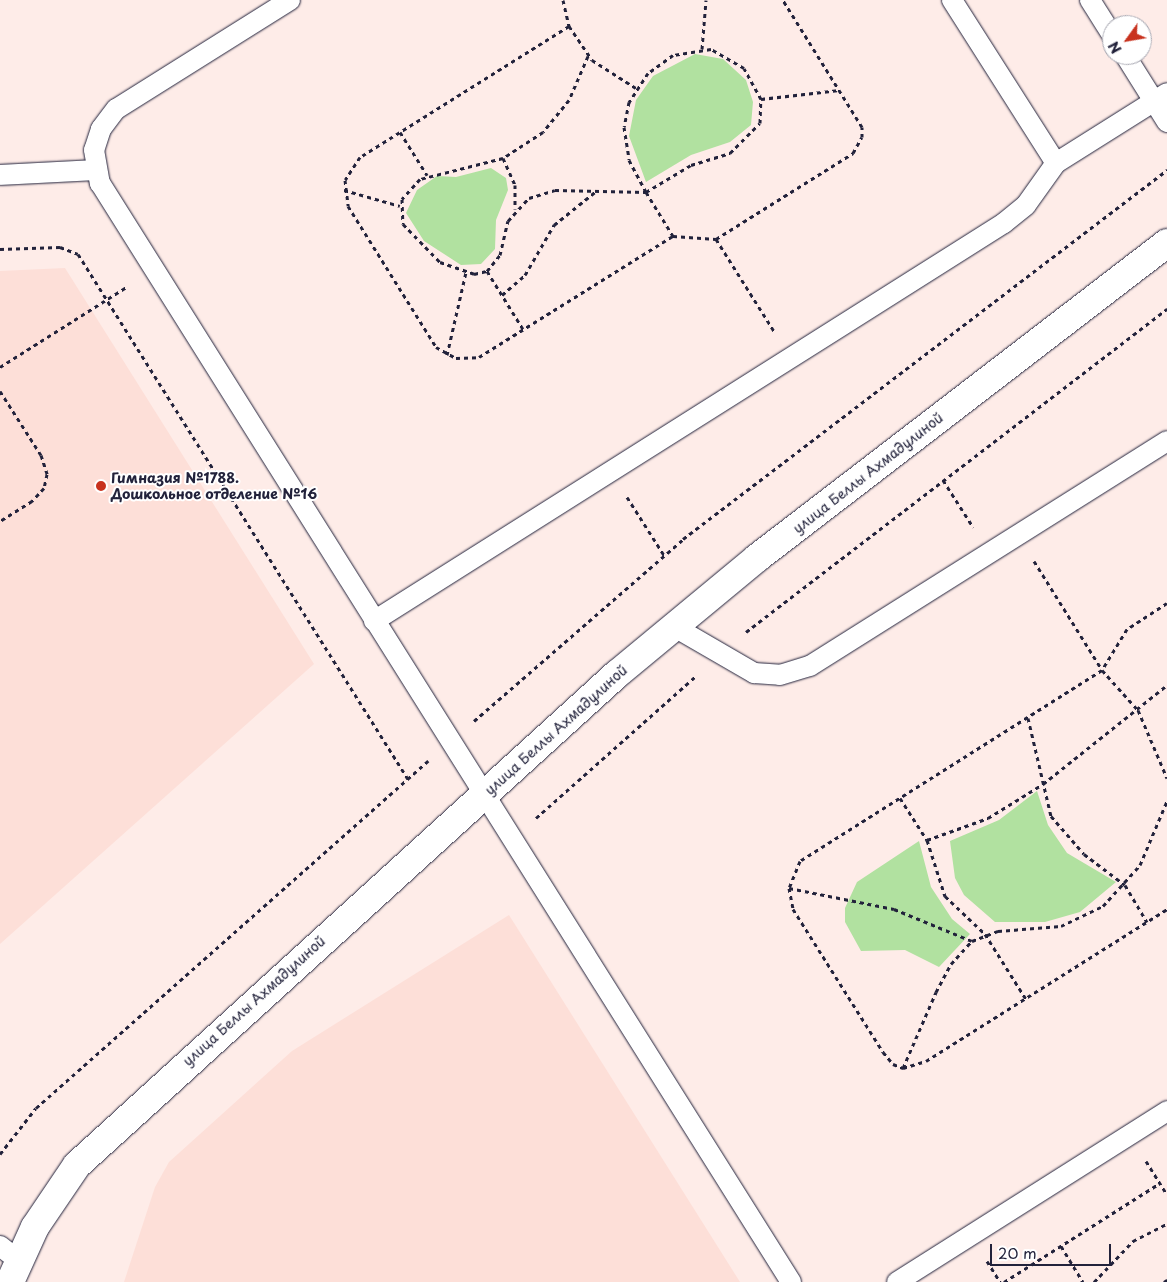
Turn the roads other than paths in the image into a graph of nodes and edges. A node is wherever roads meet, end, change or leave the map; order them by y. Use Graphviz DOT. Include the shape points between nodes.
graph roads {
  1 [pos="290,0"];
  2 [pos="952,0"];
  3 [pos="1090,0"];
  4 [pos="1102,19"];
  5 [pos="1133,65"];
  6 [pos="1160,97"];
  7 [pos="1167,122"];
  8 [pos="1056,163"];
  9 [pos="96,170"];
  10 [pos="0,175"];
  11 [pos="1167,243"];
  12 [pos="1167,441"];
  13 [pos="374,621"];
  14 [pos="673,626"];
  15 [pos="484,796"];
  16 [pos="1167,1111"];
  17 [pos="9,1263"];
  18 [pos="910,1278"];
  19 [pos="791,1282"];
  1 -- 9 [label="lane" via="116,109 101,129 94,150"];
  2 -- 8 [label="lane"];
  3 -- 4 [label="lane"];
  5 -- 6 [label="lane"];
  6 -- 7 [label="lane"];
  6 -- 8 [label="lane"];
  8 -- 13 [label="lane" via="1026,205 1004,223"];
  9 -- 10 [label="lane"];
  9 -- 13 [label="lane" via="154,270"];
  11 -- 14 [label="street, улица Беллы Ахмадулиной"];
  12 -- 14 [label="lane" via="810,666 780,675 754,673"];
  13 -- 15 [label="lane"];
  14 -- 15 [label="street, улица Беллы Ахмадулиной"];
  15 -- 17 [label="street, улица Беллы Ахмадулиной" via="142,1102 77,1165"];
  15 -- 19 [label="lane"];
  16 -- 18 [label="lane"];
}
